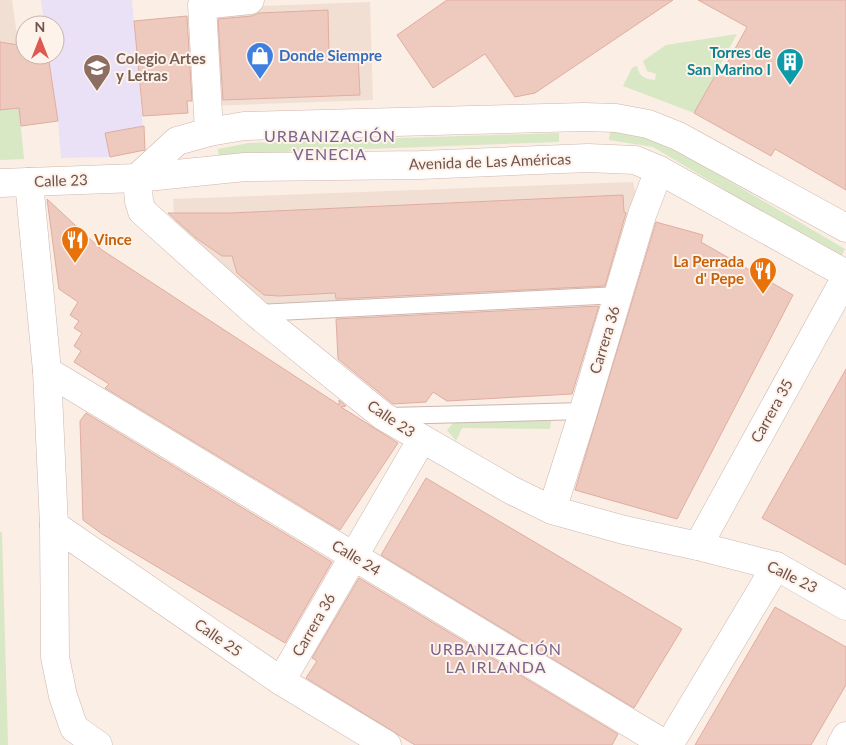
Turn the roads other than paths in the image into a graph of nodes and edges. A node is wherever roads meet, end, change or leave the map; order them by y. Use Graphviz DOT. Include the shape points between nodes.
graph roads {
  1 [pos="250,0"];
  2 [pos="584,117"];
  3 [pos="209,132"];
  4 [pos="588,158"];
  5 [pos="659,170"];
  6 [pos="137,178"];
  7 [pos="29,182"];
  8 [pos="0,183"];
  9 [pos="846,228"];
  10 [pos="846,275"];
  11 [pos="619,295"];
  12 [pos="256,314"];
  13 [pos="47,371"];
  14 [pos="584,410"];
  15 [pos="383,416"];
  16 [pos="422,440"];
  17 [pos="552,510"];
  18 [pos="54,525"];
  19 [pos="698,546"];
  20 [pos="354,557"];
  21 [pos="776,566"];
  22 [pos="846,606"];
  23 [pos="281,681"];
  24 [pos="846,736"];
  25 [pos="98,745"];
  26 [pos="387,745"];
  27 [pos="667,745"];
  28 [pos="841,745"];
  1 -- 3 [label="street" via="202,5"];
  2 -- 3 [label="street" via="244,126"];
  2 -- 4 [label="street"];
  2 -- 9 [label="street" via="648,124 678,136"];
  3 -- 6 [label="street" via="177,141"];
  4 -- 5 [label="street, Avenida de Las Américas" via="635,160"];
  4 -- 6 [label="street, Avenida de Las Américas" via="420,166 245,167"];
  5 -- 10 [label="street, Avenida de Las Américas"];
  5 -- 11 [label="street, Carrera 36"];
  6 -- 7 [label="street, Calle 23"];
  6 -- 12 [label="street, Calle 23" via="142,211"];
  7 -- 8 [label="street, Calle 23"];
  7 -- 13 [label="street"];
  10 -- 19 [label="street, Carrera 35"];
  11 -- 12 [label="lane"];
  11 -- 14 [label="street, Carrera 36"];
  12 -- 15 [label="street, Calle 23"];
  13 -- 18 [label="street"];
  13 -- 20 [label="street, Calle 24"];
  14 -- 15 [label="lane"];
  14 -- 17 [label="street, Carrera 36"];
  15 -- 16 [label="street, Calle 23"];
  16 -- 17 [label="street, Calle 23"];
  16 -- 20 [label="street, Carrera 36"];
  17 -- 19 [label="street, Calle 23"];
  18 -- 23 [label="street, Calle 25"];
  18 -- 25 [label="street" via="55,657 74,728"];
  19 -- 21 [label="street, Calle 23"];
  20 -- 23 [label="street, Carrera 36"];
  20 -- 27 [label="street, Calle 24"];
  21 -- 22 [label="street, Calle 23"];
  21 -- 27 [label="street"];
  23 -- 26 [label="street, Calle 25"];
  24 -- 28 [label="street"];
}
